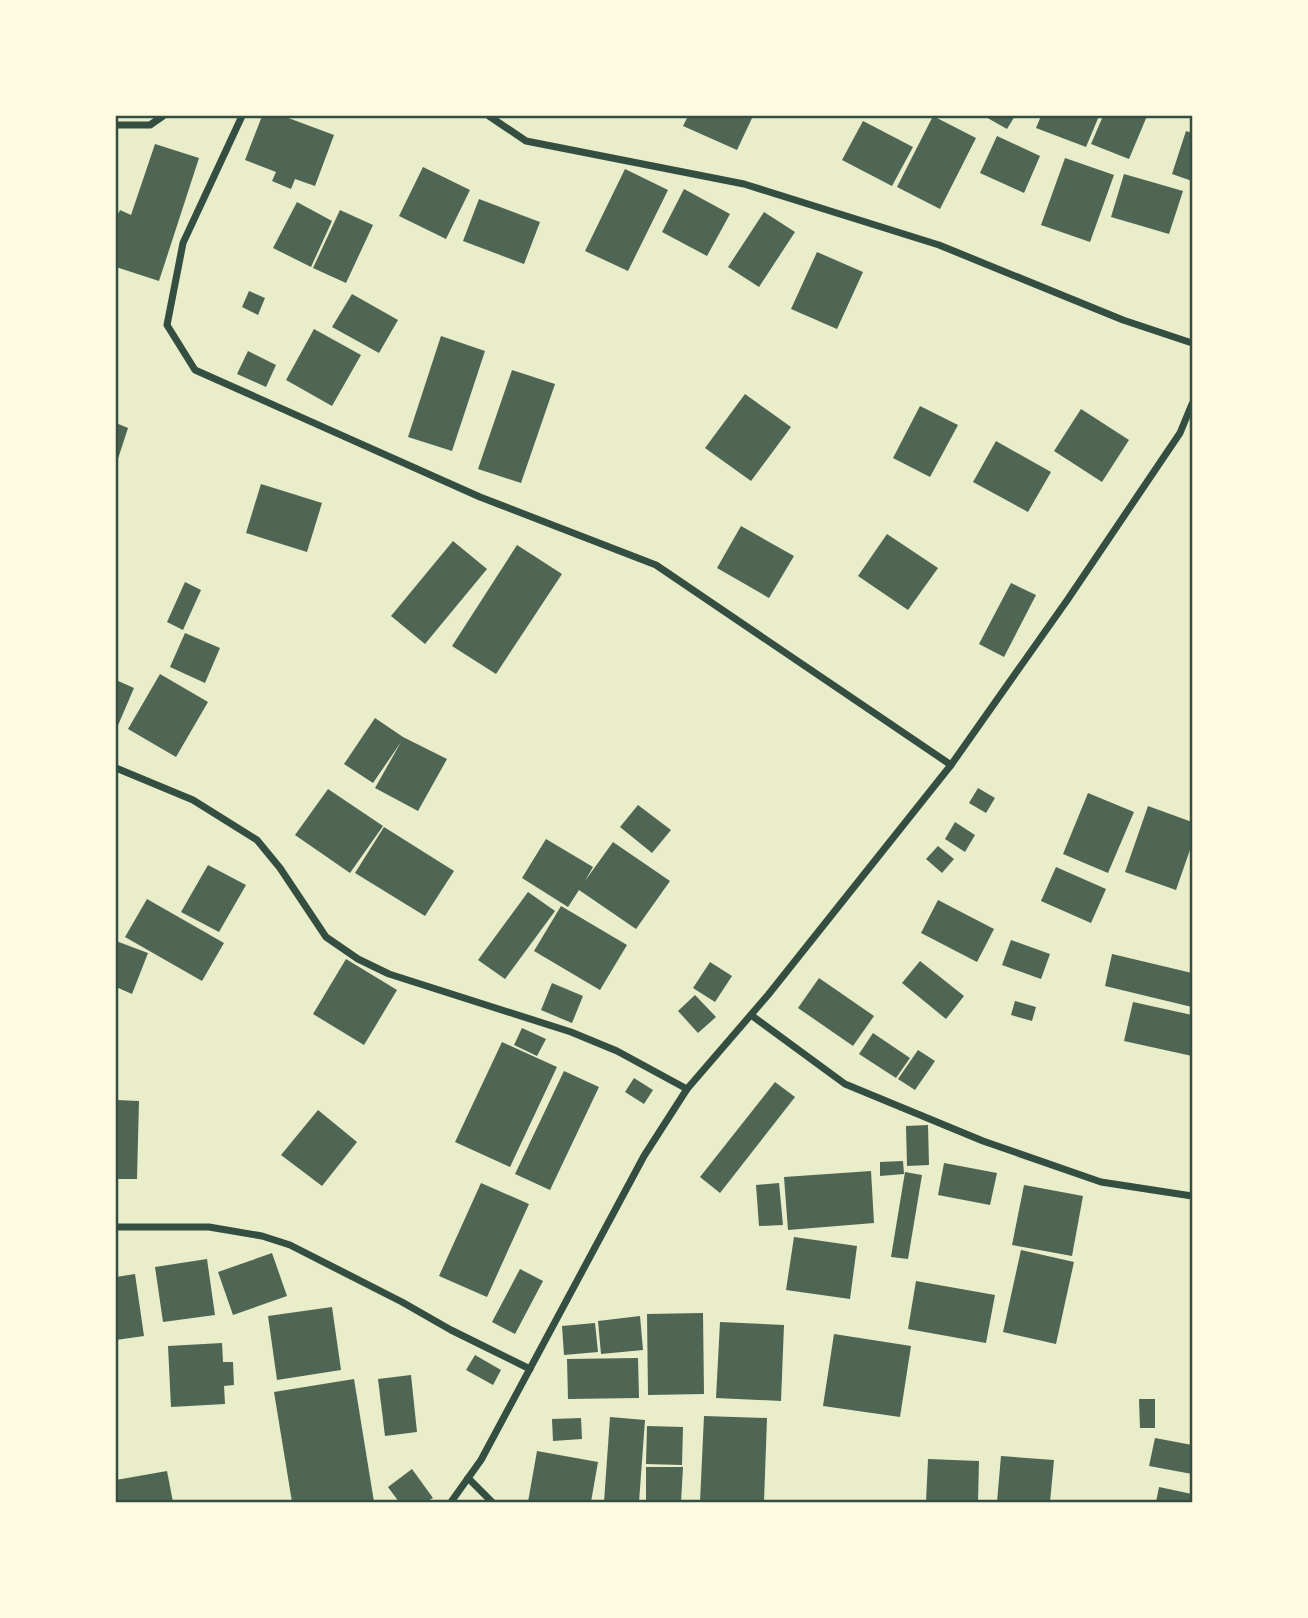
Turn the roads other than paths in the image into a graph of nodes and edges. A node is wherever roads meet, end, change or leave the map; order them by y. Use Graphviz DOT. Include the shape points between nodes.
graph roads {
  1 [pos="163,116"];
  2 [pos="242,116"];
  3 [pos="489,116"];
  4 [pos="116,125"];
  5 [pos="1192,343"];
  6 [pos="1192,407"];
  7 [pos="951,765"];
  8 [pos="116,768"];
  9 [pos="751,1016"];
  10 [pos="687,1089"];
  11 [pos="1192,1196"];
  12 [pos="116,1227"];
  13 [pos="530,1368"];
  14 [pos="468,1478"];
  15 [pos="451,1503"];
  16 [pos="492,1503"];
  1 -- 4 [label="street" via="150,125"];
  2 -- 7 [label="street" via="183,243 167,325 195,370 480,497 656,565"];
  3 -- 5 [label="street" via="526,141 744,184 939,245"];
  6 -- 7 [label="street" via="1180,433"];
  7 -- 9 [label="street"];
  8 -- 10 [label="street" via="193,800 257,840 326,937 358,959 389,974 571,1032"];
  9 -- 10 [label="street"];
  9 -- 11 [label="street" via="845,1084 970,1136 1101,1182"];
  10 -- 13 [label="street" via="644,1156"];
  12 -- 13 [label="street" via="209,1227 290,1245"];
  13 -- 14 [label="street"];
  14 -- 15 [label="street"];
  14 -- 16 [label="street"];
}
